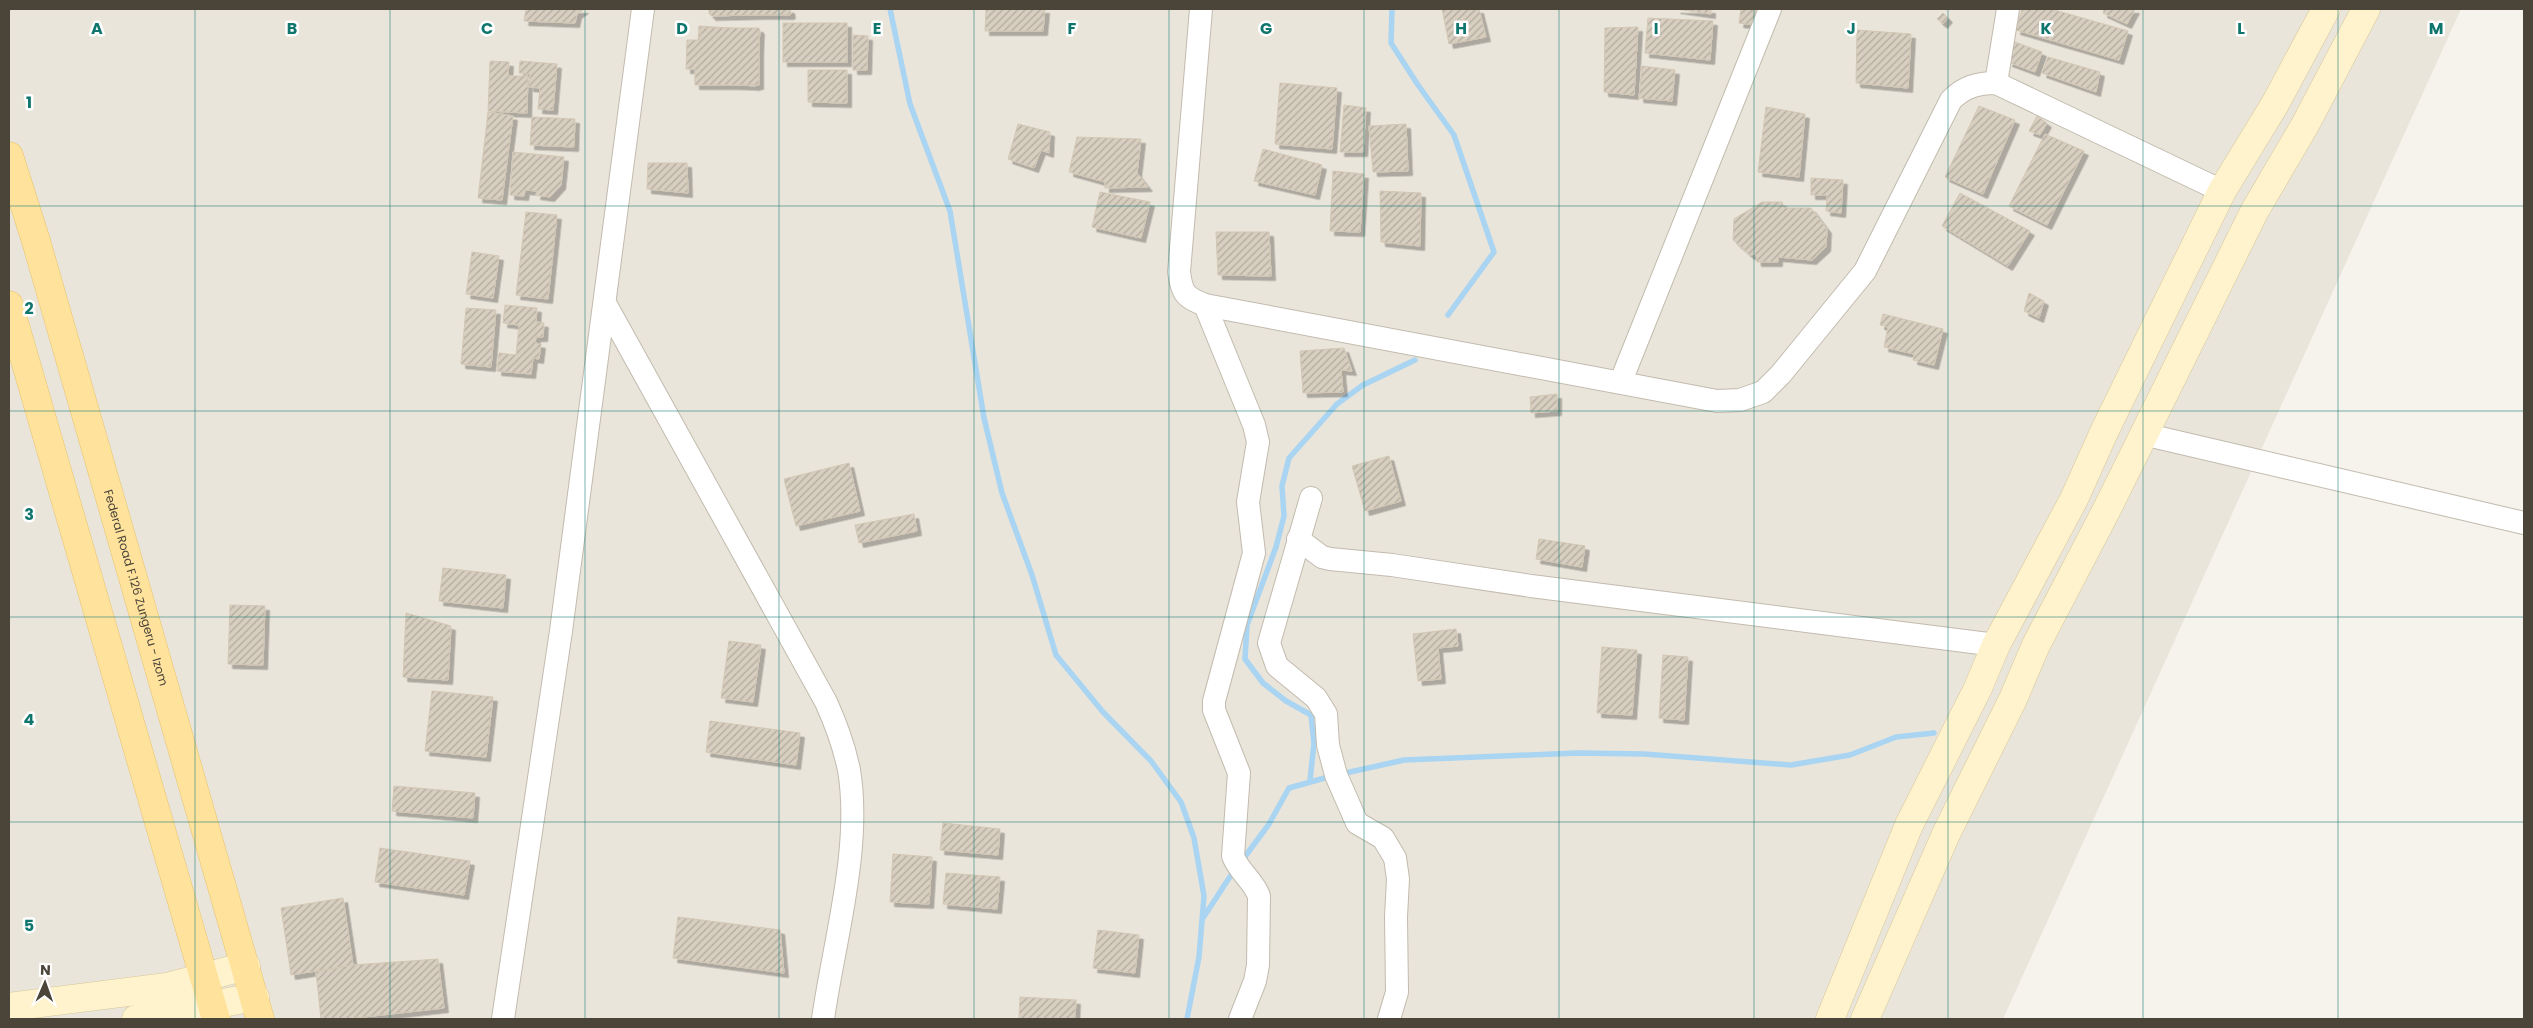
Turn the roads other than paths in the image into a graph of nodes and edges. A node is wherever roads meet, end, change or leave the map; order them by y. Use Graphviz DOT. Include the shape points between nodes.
graph roads {
  1 [pos="643,9"];
  2 [pos="1201,9"];
  3 [pos="1770,9"];
  4 [pos="2008,9"];
  5 [pos="2326,9"];
  6 [pos="2366,9"];
  7 [pos="1996,83"];
  8 [pos="9,156"];
  9 [pos="2222,191"];
  10 [pos="9,305"];
  11 [pos="606,305"];
  12 [pos="1205,305"];
  13 [pos="1621,381"];
  14 [pos="2143,434"];
  15 [pos="1311,498"];
  16 [pos="2524,523"];
  17 [pos="1298,539"];
  18 [pos="1996,645"];
  19 [pos="246,966"];
  20 [pos="205,977"];
  21 [pos="9,1007"];
  22 [pos="257,1008"];
  23 [pos="214,1013"];
  24 [pos="136,1019"];
  25 [pos="503,1019"];
  26 [pos="823,1019"];
  27 [pos="1240,1019"];
  28 [pos="1389,1019"];
  29 [pos="1830,1019"];
  30 [pos="1865,1019"];
  1 -- 11 [label="street"];
  2 -- 12 [label="street" via="1179,272 1181,288 1189,299"];
  3 -- 13 [label="street"];
  4 -- 7 [label="street"];
  5 -- 9 [label="street" via="2275,104"];
  6 -- 14 [label="street" via="2254,212"];
  7 -- 9 [label="street"];
  7 -- 13 [label="street" via="1980,83 1961,90 1951,100 1865,271 1763,392 1740,400 1717,401"];
  8 -- 19 [label="main road, Federal Road F.126 Zungeru - Izom"];
  9 -- 18 [label="street" via="2074,500"];
  10 -- 20 [label="main road"];
  11 -- 25 [label="street"];
  11 -- 26 [label="street" via="826,702 841,738 849,771 851,848"];
  12 -- 13 [label="street"];
  12 -- 27 [label="street" via="1258,442 1248,502 1254,553 1214,701 1214,710 1239,773 1233,856 1237,867 1259,896 1256,973"];
  14 -- 16 [label="street"];
  14 -- 30 [label="street" via="2036,645 1946,834"];
  15 -- 17 [label="street"];
  17 -- 18 [label="street" via="1322,557 1330,559"];
  17 -- 28 [label="street" via="1269,643 1277,666 1316,698 1326,714 1328,745 1336,775 1358,823 1382,838 1396,858 1397,992"];
  18 -- 29 [label="street" via="1978,688 1909,825"];
  19 -- 20 [label="street"];
  19 -- 22 [label="main road, Federal Road F.126 Zungeru - Izom"];
  20 -- 21 [label="street" via="167,986"];
  20 -- 23 [label="main road"];
  22 -- 23 [label="street"];
  23 -- 24 [label="street"];
}
